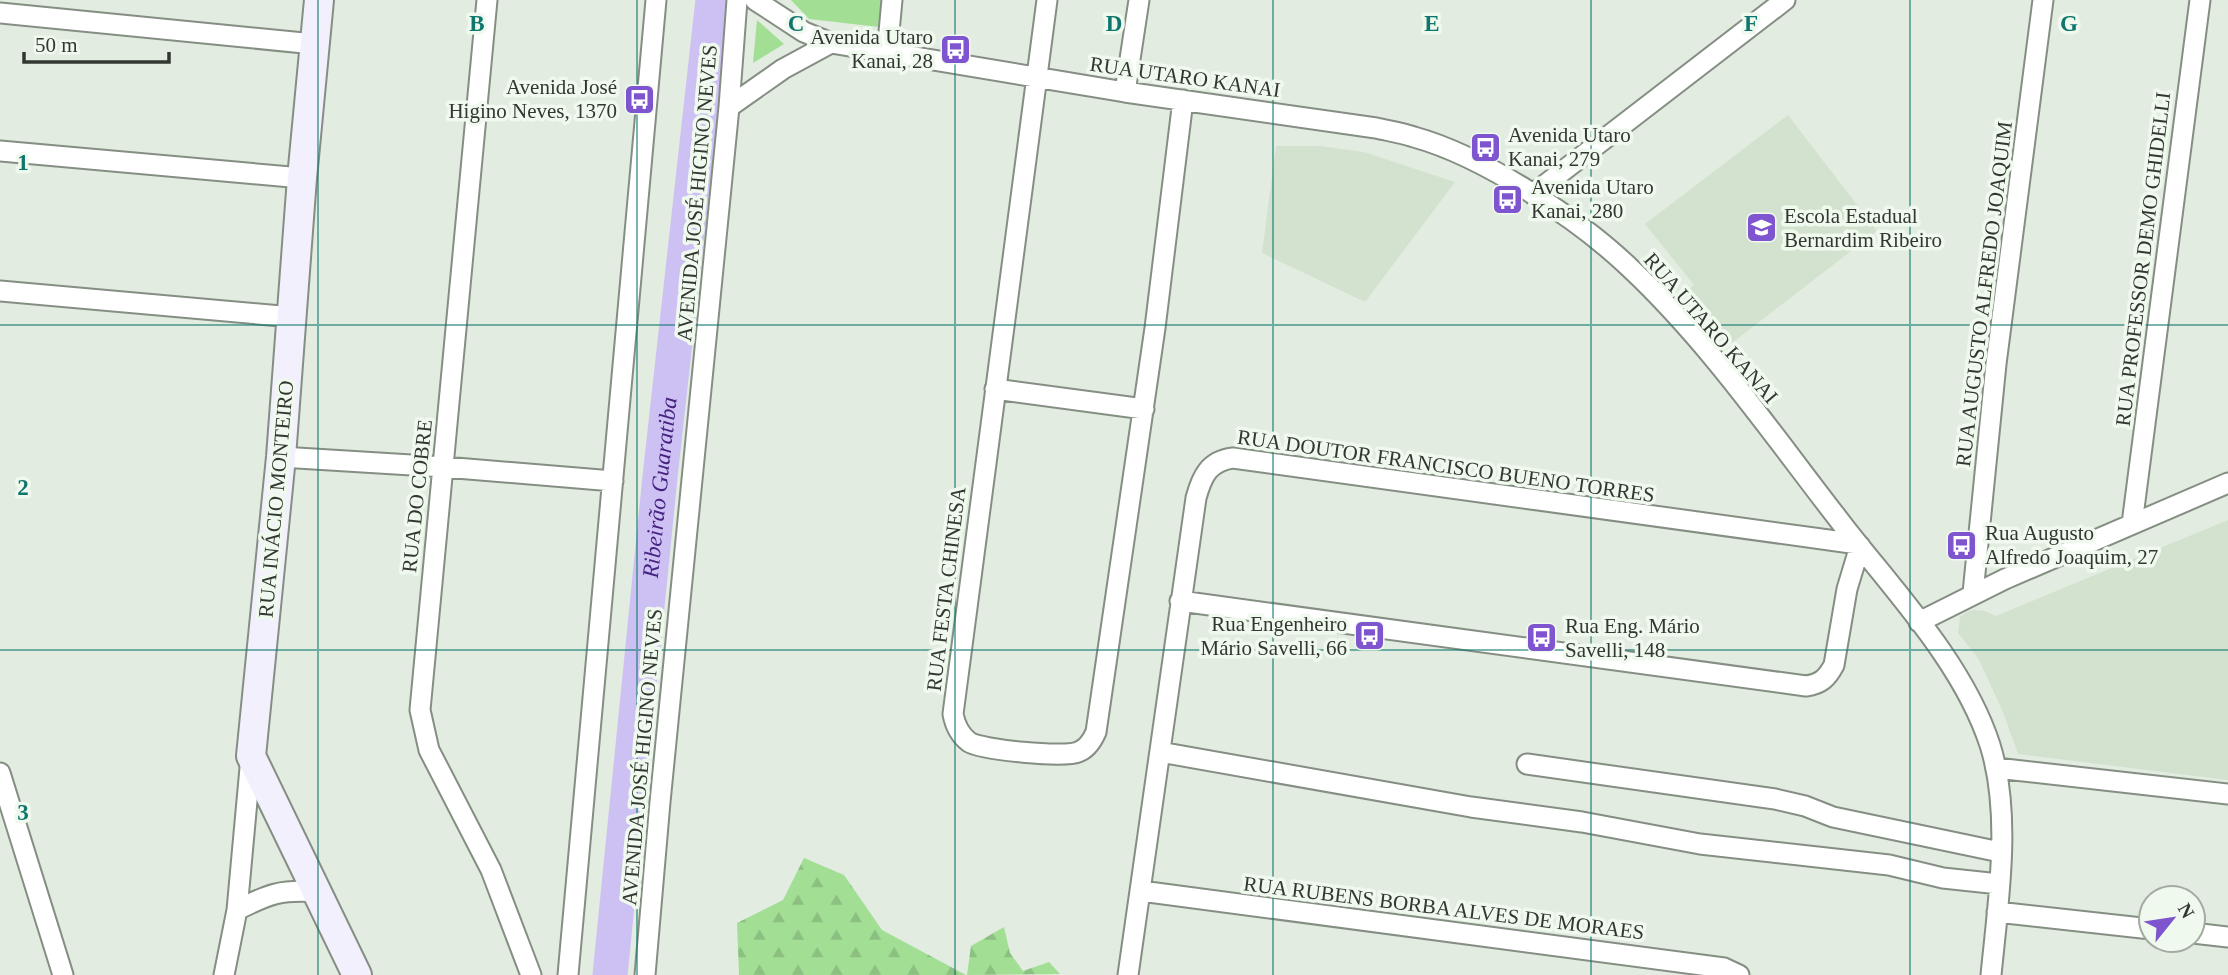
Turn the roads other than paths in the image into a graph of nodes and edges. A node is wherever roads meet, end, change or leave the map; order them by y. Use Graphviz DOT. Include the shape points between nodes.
graph roads {
  1 [pos="319,0"];
  2 [pos="487,0"];
  3 [pos="656,0"];
  4 [pos="737,0"];
  5 [pos="755,0"];
  6 [pos="892,0"];
  7 [pos="1047,0"];
  8 [pos="1139,0"];
  9 [pos="1785,0"];
  10 [pos="2043,0"];
  11 [pos="2200,0"];
  12 [pos="0,13"];
  13 [pos="831,43"];
  14 [pos="314,44"];
  15 [pos="887,53"];
  16 [pos="1037,77"];
  17 [pos="1125,92"];
  18 [pos="1183,100"];
  19 [pos="729,107"];
  20 [pos="0,151"];
  21 [pos="302,178"];
  22 [pos="1532,194"];
  23 [pos="0,291"];
  24 [pos="292,317"];
  25 [pos="996,389"];
  26 [pos="1143,410"];
  27 [pos="281,457"];
  28 [pos="444,467"];
  29 [pos="613,481"];
  30 [pos="2228,483"];
  31 [pos="2132,524"];
  32 [pos="1859,545"];
  33 [pos="1973,593"];
  34 [pos="1180,601"];
  35 [pos="1919,622"];
  36 [pos="1160,752"];
  37 [pos="251,756"];
  38 [pos="1527,764"];
  39 [pos="1996,768"];
  40 [pos="0,774"];
  41 [pos="2228,794"];
  42 [pos="2000,852"];
  43 [pos="1999,884"];
  44 [pos="1141,891"];
  45 [pos="318,892"];
  46 [pos="237,910"];
  47 [pos="1997,912"];
  48 [pos="2137,927"];
  49 [pos="2207,935"];
  50 [pos="2228,937"];
  51 [pos="63,975"];
  52 [pos="224,975"];
  53 [pos="357,975"];
  54 [pos="531,975"];
  55 [pos="568,975"];
  56 [pos="645,975"];
  57 [pos="1128,975"];
  58 [pos="1739,975"];
  59 [pos="1991,975"];
  1 -- 14 [label="street, RUA INÁCIO MONTEIRO"];
  2 -- 28 [label="street, RUA DO COBRE"];
  3 -- 29 [label="street"];
  4 -- 19 [label="street, AVENIDA JOSÉ HIGINO NEVES"];
  5 -- 13 [label="street, RUA UTARO KANAI" via="804,32"];
  6 -- 15 [label="street"];
  7 -- 16 [label="street, RUA FESTA CHINESA"];
  8 -- 17 [label="street"];
  9 -- 22 [label="street"];
  10 -- 33 [label="street, RUA AUGUSTO ALFREDO JOAQUIM" via="1996,364"];
  11 -- 31 [label="street, RUA PROFESSOR DEMO GHIDELLI"];
  12 -- 14 [label="street"];
  13 -- 15 [label="street, RUA UTARO KANAI"];
  13 -- 19 [label="street"];
  14 -- 21 [label="street, RUA INÁCIO MONTEIRO"];
  15 -- 16 [label="street, RUA UTARO KANAI"];
  16 -- 17 [label="street, RUA UTARO KANAI"];
  16 -- 25 [label="street, RUA FESTA CHINESA"];
  17 -- 18 [label="street, RUA UTARO KANAI"];
  18 -- 22 [label="street, RUA UTARO KANAI" via="1416,137"];
  18 -- 26 [label="street, RUA FESTA CHINESA"];
  19 -- 56 [label="street, AVENIDA JOSÉ HIGINO NEVES"];
  20 -- 21 [label="street"];
  21 -- 24 [label="street, RUA INÁCIO MONTEIRO"];
  22 -- 32 [label="street, RUA UTARO KANAI" via="1630,267 1670,309"];
  23 -- 24 [label="street"];
  24 -- 27 [label="street, RUA INÁCIO MONTEIRO"];
  25 -- 26 [label="street"];
  25 -- 26 [label="street, RUA FESTA CHINESA" via="953,714 970,743 1013,751 1071,755 1090,744 1096,732"];
  27 -- 28 [label="street"];
  27 -- 37 [label="street, RUA INÁCIO MONTEIRO"];
  28 -- 29 [label="street"];
  28 -- 54 [label="street, RUA DO COBRE" via="428,606 420,710 423,730 436,766 491,870"];
  29 -- 55 [label="street"];
  30 -- 31 [label="street"];
  31 -- 33 [label="street"];
  32 -- 34 [label="street" via="1834,665 1823,681 1806,686"];
  32 -- 34 [label="street, RUA DOUTOR FRANCISCO BUENO TORRES" via="1233,458 1214,463 1202,478"];
  32 -- 35 [label="street, RUA UTARO KANAI"];
  33 -- 35 [label="street"];
  34 -- 36 [label="street, RUA DOUTOR FRANCISCO BUENO TORRES"];
  35 -- 39 [label="street, RUA UTARO KANAI" via="1970,698"];
  36 -- 43 [label="street" via="1700,844 1889,865 1943,878"];
  36 -- 44 [label="street, RUA DOUTOR FRANCISCO BUENO TORRES"];
  37 -- 45 [label="street"];
  37 -- 46 [label="street"];
  38 -- 42 [label="street" via="1774,799 1833,817"];
  39 -- 41 [label="street"];
  39 -- 42 [label="street, RUA UTARO KANAI"];
  40 -- 51 [label="street"];
  42 -- 43 [label="street, RUA UTARO KANAI"];
  43 -- 47 [label="street, RUA UTARO KANAI"];
  44 -- 57 [label="street, RUA DOUTOR FRANCISCO BUENO TORRES"];
  44 -- 58 [label="street, RUA RUBENS BORBA ALVES DE MORAES" via="1724,968"];
  45 -- 46 [label="street" via="276,892"];
  45 -- 53 [label="street"];
  46 -- 52 [label="street"];
  47 -- 48 [label="street"];
  47 -- 59 [label="street, RUA UTARO KANAI"];
  49 -- 50 [label="street"];
}
